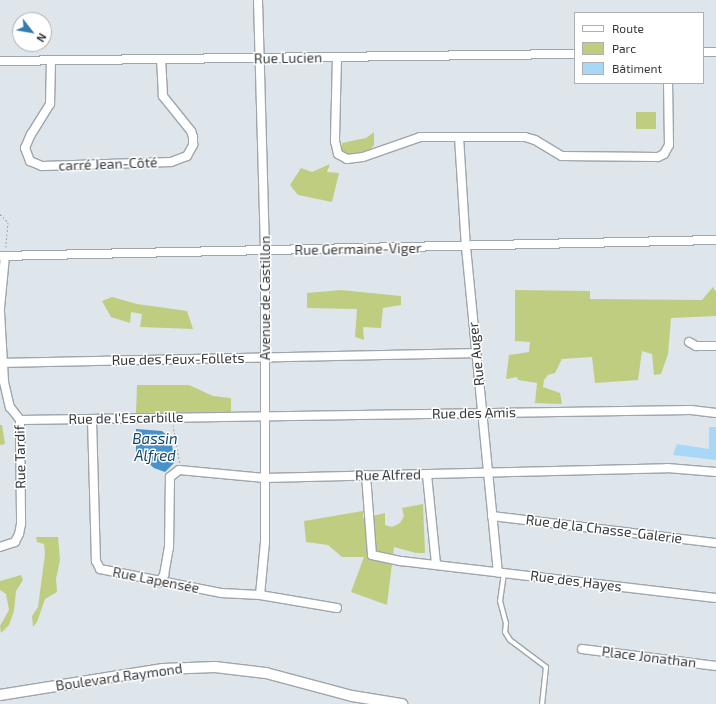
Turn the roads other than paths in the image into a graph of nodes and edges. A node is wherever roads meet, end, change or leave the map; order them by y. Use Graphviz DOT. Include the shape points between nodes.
graph roads {
  1 [pos="258,0"];
  2 [pos="704,52"];
  3 [pos="716,52"];
  4 [pos="574,54"];
  5 [pos="337,57"];
  6 [pos="260,59"];
  7 [pos="161,60"];
  8 [pos="0,61"];
  9 [pos="50,61"];
  10 [pos="668,84"];
  11 [pos="459,136"];
  12 [pos="716,240"];
  13 [pos="466,247"];
  14 [pos="265,251"];
  15 [pos="3,256"];
  16 [pos="0,308"];
  17 [pos="0,312"];
  18 [pos="689,342"];
  19 [pos="716,346"];
  20 [pos="476,353"];
  21 [pos="265,357"];
  22 [pos="1,363"];
  23 [pos="482,413"];
  24 [pos="716,413"];
  25 [pos="265,416"];
  26 [pos="231,417"];
  27 [pos="92,419"];
  28 [pos="20,420"];
  29 [pos="716,472"];
  30 [pos="488,474"];
  31 [pos="427,475"];
  32 [pos="366,476"];
  33 [pos="264,478"];
  34 [pos="492,516"];
  35 [pos="716,543"];
  36 [pos="0,547"];
  37 [pos="436,564"];
  38 [pos="501,572"];
  39 [pos="159,582"];
  40 [pos="260,595"];
  41 [pos="716,598"];
  42 [pos="337,608"];
  43 [pos="582,649"];
  44 [pos="716,666"];
  45 [pos="0,695"];
  46 [pos="402,704"];
  47 [pos="542,704"];
  1 -- 6 [label="street, Avenue de Castillon"];
  2 -- 3 [label="street"];
  4 -- 5 [label="street, Rue Lucien"];
  5 -- 6 [label="street, Rue Lucien"];
  5 -- 11 [label="street" via="335,141 338,154 342,158 363,157 420,137"];
  6 -- 7 [label="street, Rue Lucien"];
  6 -- 14 [label="street, Avenue de Castillon"];
  7 -- 9 [label="street, Rue Lucien"];
  7 -- 9 [label="street, carré Jean-Côté" via="163,96 193,137 193,145 187,156 171,162 42,166 30,161 25,148 50,104"];
  8 -- 9 [label="street, Rue Lucien"];
  10 -- 11 [label="street" via="669,145 664,154 658,157 562,156 525,137"];
  11 -- 13 [label="street, Rue Auger"];
  12 -- 13 [label="street, Rue Germaine-Viger"];
  13 -- 14 [label="street, Rue Germaine-Viger"];
  13 -- 20 [label="street, Rue Auger"];
  14 -- 15 [label="street, Rue Germaine-Viger"];
  14 -- 21 [label="street, Avenue de Castillon"];
  15 -- 16 [label="street"];
  17 -- 22 [label="street, Rue Tardif"];
  18 -- 19 [label="street" via="696,346"];
  20 -- 21 [label="street, Rue des Feux-Follets"];
  20 -- 23 [label="street, Rue Auger"];
  21 -- 22 [label="street, Rue des Feux-Follets"];
  21 -- 25 [label="street, Avenue de Castillon"];
  22 -- 28 [label="street, Rue Tardif" via="10,407"];
  23 -- 24 [label="street, Rue des Amis" via="691,410"];
  23 -- 25 [label="street, Rue des Amis"];
  23 -- 30 [label="street, Rue Auger"];
  25 -- 26 [label="street, Rue des Amis"];
  25 -- 33 [label="street, Avenue de Castillon"];
  26 -- 27 [label="street, Rue de l'Escarbille"];
  27 -- 28 [label="street, Rue de l'Escarbille"];
  27 -- 39 [label="street, Rue Lapensée" via="96,561 100,569"];
  28 -- 36 [label="street, Rue Tardif" via="19,534 14,542"];
  29 -- 30 [label="street, Rue Alfred" via="667,468"];
  30 -- 31 [label="street, Rue Alfred"];
  30 -- 34 [label="street, Rue Auger"];
  31 -- 32 [label="street, Rue Alfred"];
  31 -- 37 [label="street"];
  32 -- 33 [label="street, Rue Alfred"];
  32 -- 37 [label="street, Rue des Hayes" via="372,555"];
  33 -- 39 [label="street, Rue Alfred" via="179,470 170,477 169,548 164,575"];
  33 -- 40 [label="street, Avenue de Castillon" via="265,542"];
  34 -- 35 [label="street, Rue de la Chasse-Galerie"];
  34 -- 38 [label="street, Rue Auger"];
  37 -- 38 [label="street, Rue des Hayes"];
  38 -- 41 [label="street, Rue des Hayes"];
  38 -- 47 [label="lane" via="500,601 506,623 506,636 546,667"];
  39 -- 40 [label="street, Rue Lapensée" via="221,593"];
  40 -- 42 [label="street, Rue Lapensée"];
  43 -- 44 [label="street, Place Jonathan"];
  45 -- 46 [label="street, Boulevard Raymond" via="163,669 214,667 266,673 352,696"];
}
